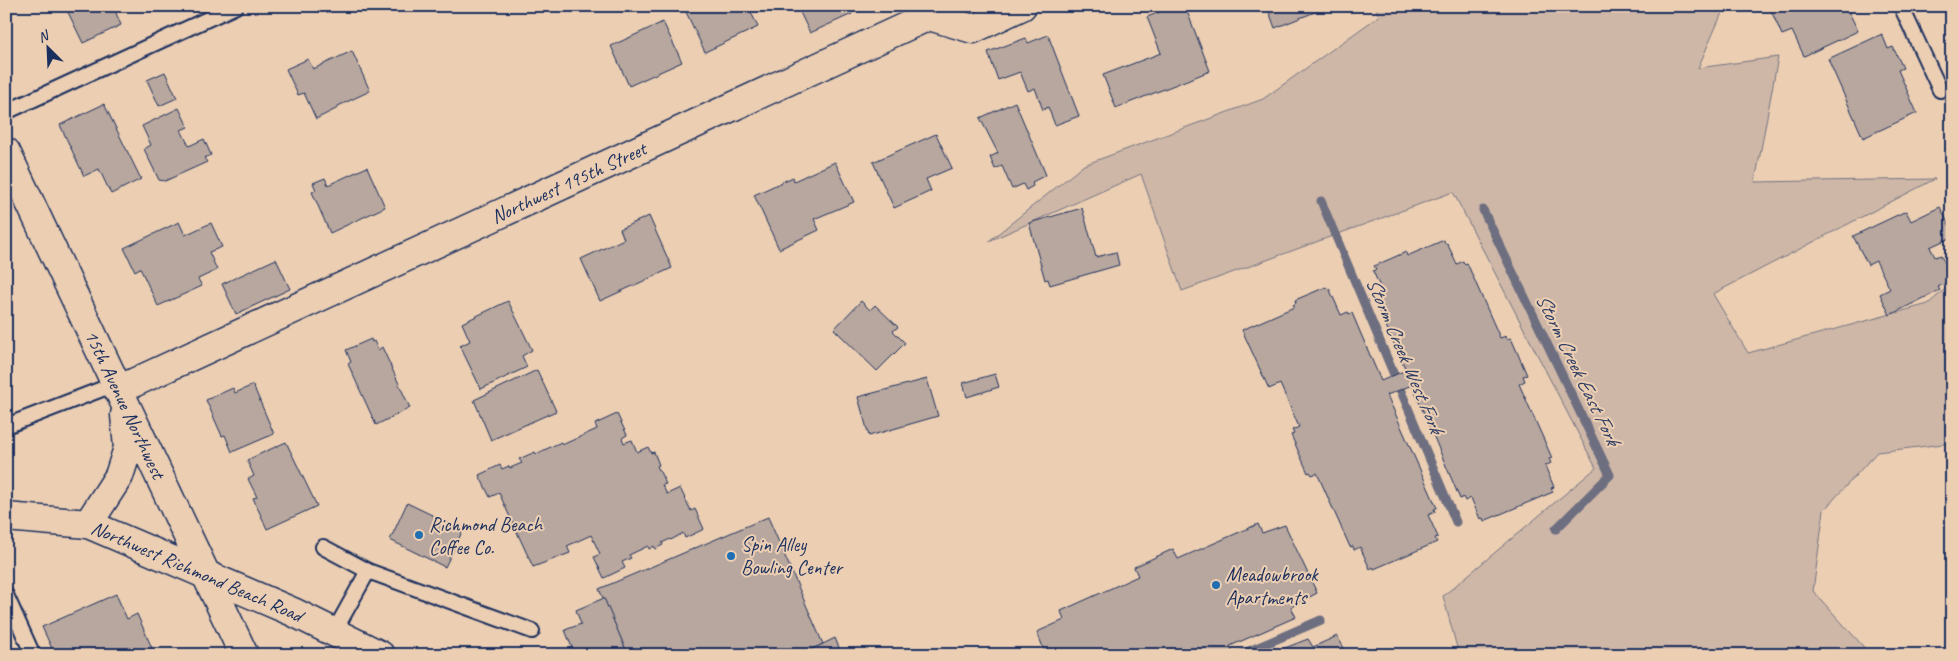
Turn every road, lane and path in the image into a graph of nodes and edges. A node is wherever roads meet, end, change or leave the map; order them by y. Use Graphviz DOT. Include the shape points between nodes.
graph roads {
  1 [pos="236,6"];
  2 [pos="1022,6"];
  3 [pos="1900,6"];
  4 [pos="927,11"];
  5 [pos="1940,90"];
  6 [pos="6,112"];
  7 [pos="6,152"];
  8 [pos="119,392"];
  9 [pos="6,426"];
  10 [pos="6,517"];
  11 [pos="88,524"];
  12 [pos="323,547"];
  13 [pos="368,570"];
  14 [pos="207,575"];
  15 [pos="6,595"];
  16 [pos="532,631"];
  17 [pos="334,632"];
  18 [pos="373,653"];
  19 [pos="33,655"];
  20 [pos="244,655"];
  1 -- 6 [label="lane"];
  2 -- 4 [label="street, Northwest 195th Street" via="973,29"];
  3 -- 5 [label="lane"];
  4 -- 8 [label="street, Northwest 195th Street"];
  7 -- 8 [label="street, 15th Avenue Northwest"];
  8 -- 9 [label="lane"];
  8 -- 11 [label="street" via="128,448 119,476"];
  8 -- 14 [label="street, 15th Avenue Northwest"];
  10 -- 11 [label="street, Northwest Richmond Beach Road"];
  11 -- 14 [label="street, Northwest Richmond Beach Road"];
  12 -- 13 [label="lane"];
  13 -- 16 [label="lane"];
  13 -- 17 [label="lane"];
  14 -- 17 [label="street, Northwest Richmond Beach Road"];
  14 -- 20 [label="street, 15th Avenue Northwest"];
  15 -- 19 [label="lane"];
  17 -- 18 [label="street, Northwest Richmond Beach Road"];
}
